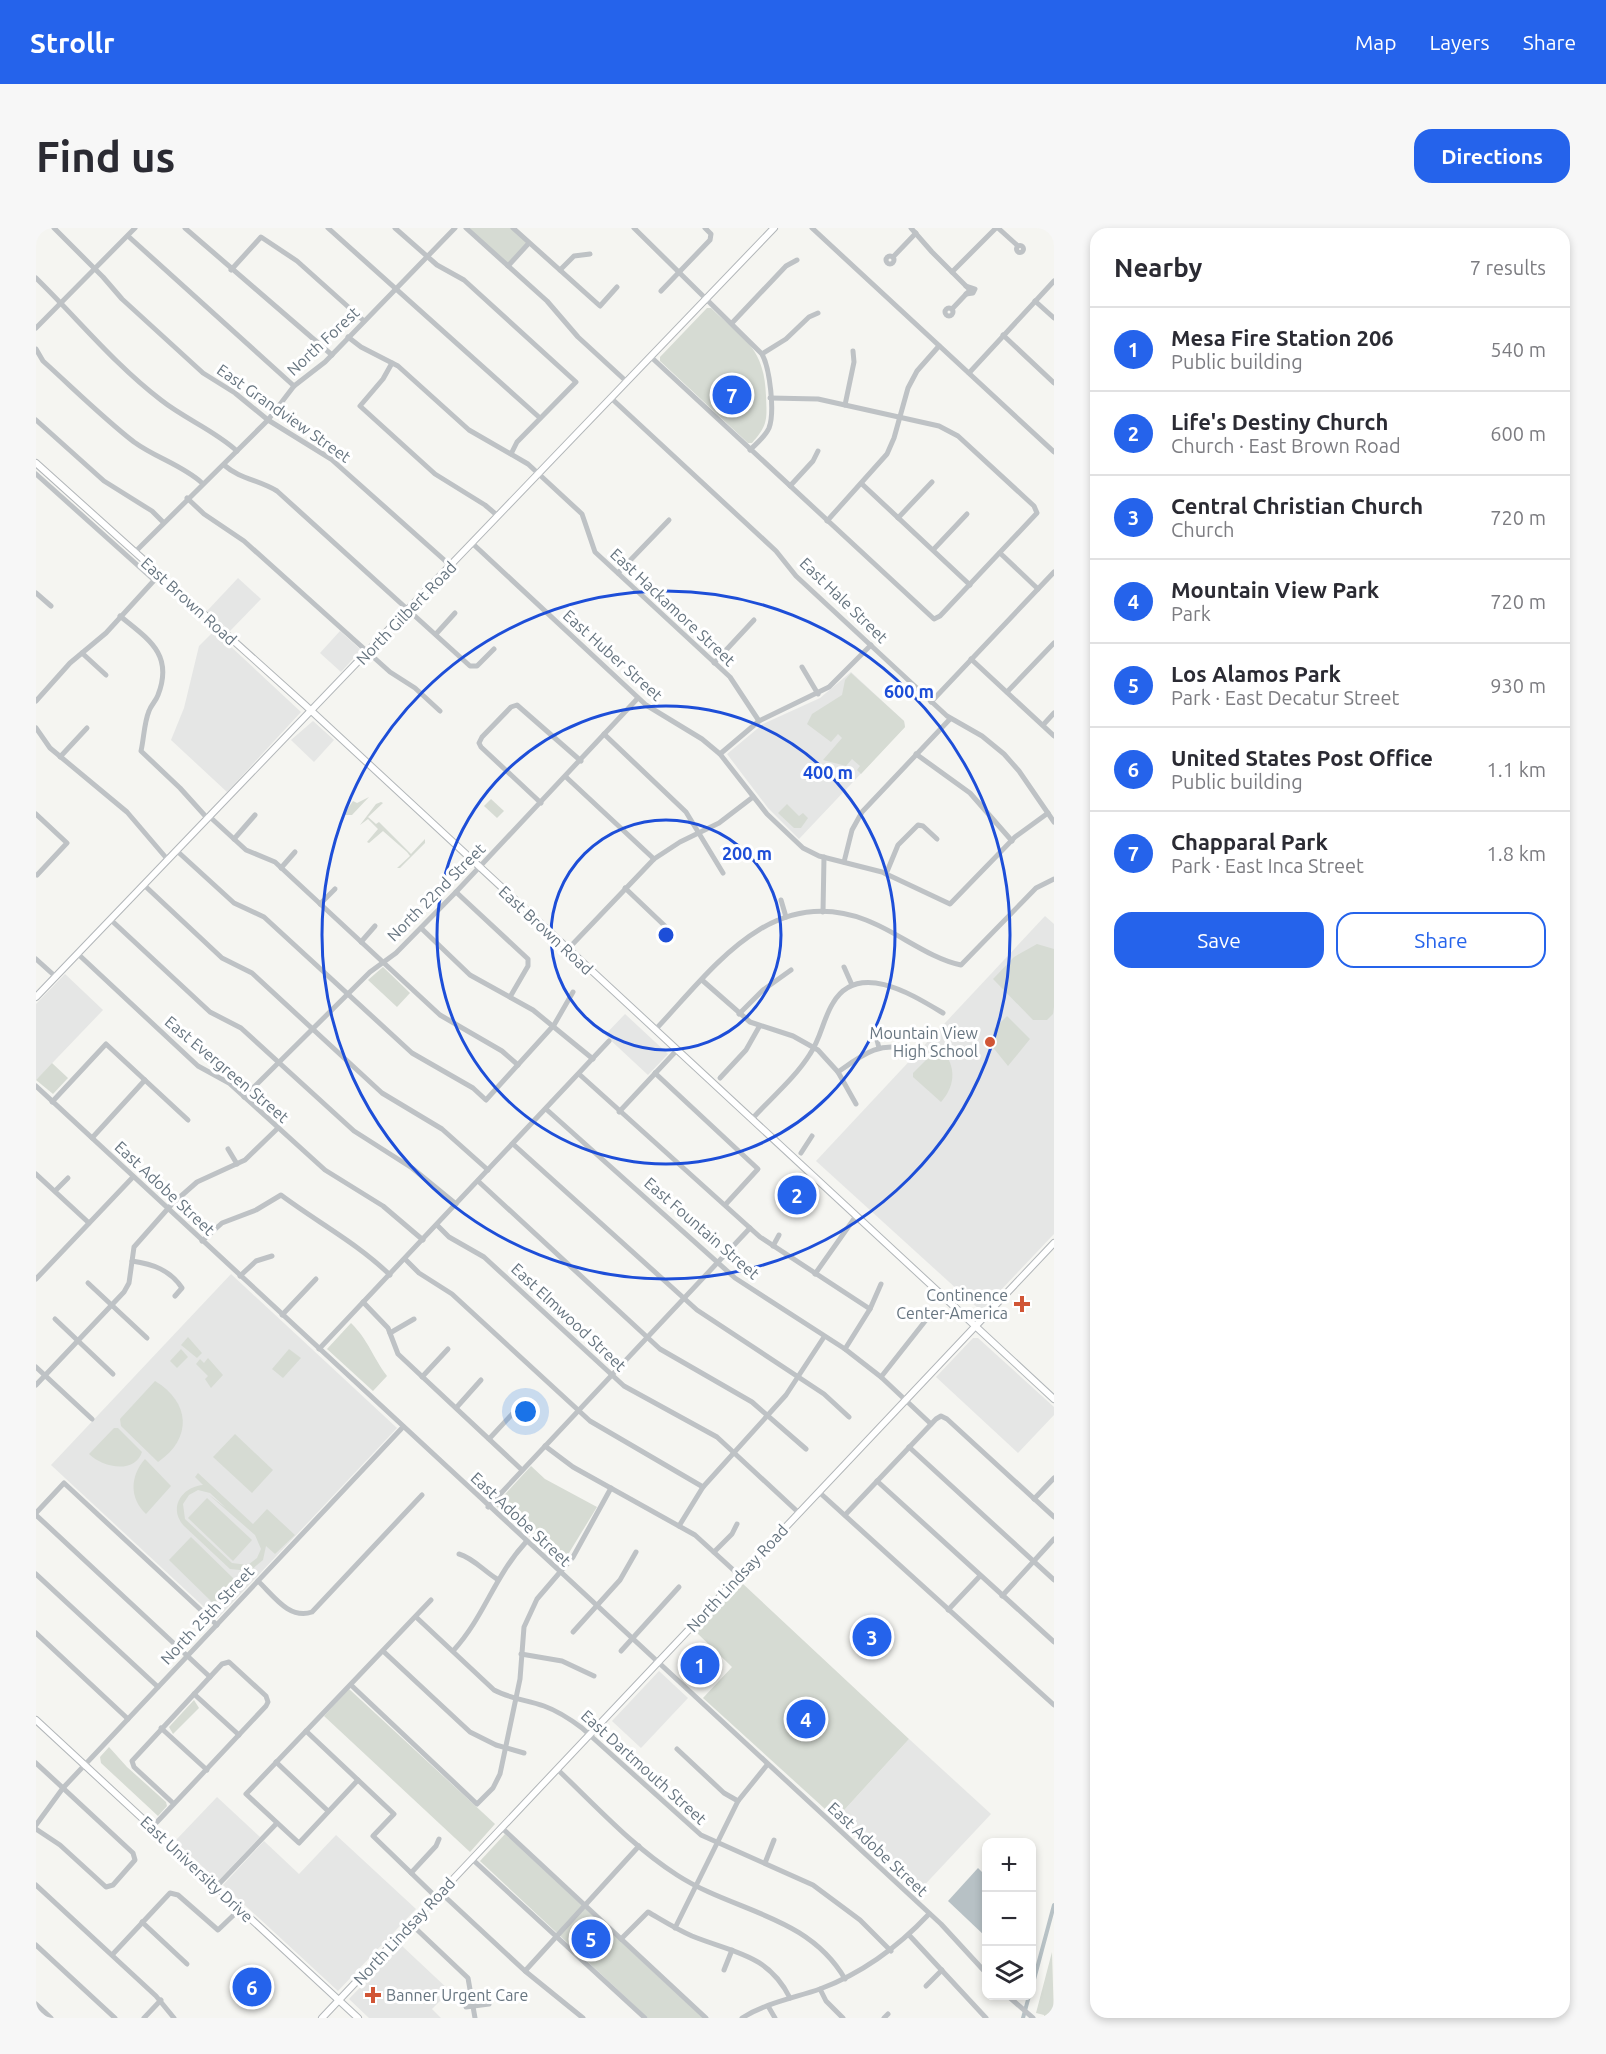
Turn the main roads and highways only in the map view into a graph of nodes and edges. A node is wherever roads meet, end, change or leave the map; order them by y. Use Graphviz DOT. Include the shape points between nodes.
graph roads {
  1 [pos="774,228"];
  2 [pos="36,463"];
  3 [pos="311,711"];
  4 [pos="36,997"];
  5 [pos="1054,1243"];
  6 [pos="975,1326"];
  7 [pos="1054,1399"];
  8 [pos="36,1720"];
  9 [pos="339,2000"];
  10 [pos="322,2018"];
  11 [pos="358,2018"];
  1 -- 3 [label="main road, North Gilbert Road"];
  2 -- 3 [label="main road, East Brown Road"];
  3 -- 4 [label="main road, North Gilbert Road"];
  3 -- 6 [label="main road, East Brown Road"];
  5 -- 6 [label="main road, North Lindsay Road"];
  6 -- 7 [label="main road, East Brown Road"];
  6 -- 9 [label="main road, North Lindsay Road"];
  8 -- 9 [label="main road, East University Drive"];
  9 -- 10 [label="main road, North Lindsay Road"];
  9 -- 11 [label="main road, East University Drive"];
}
